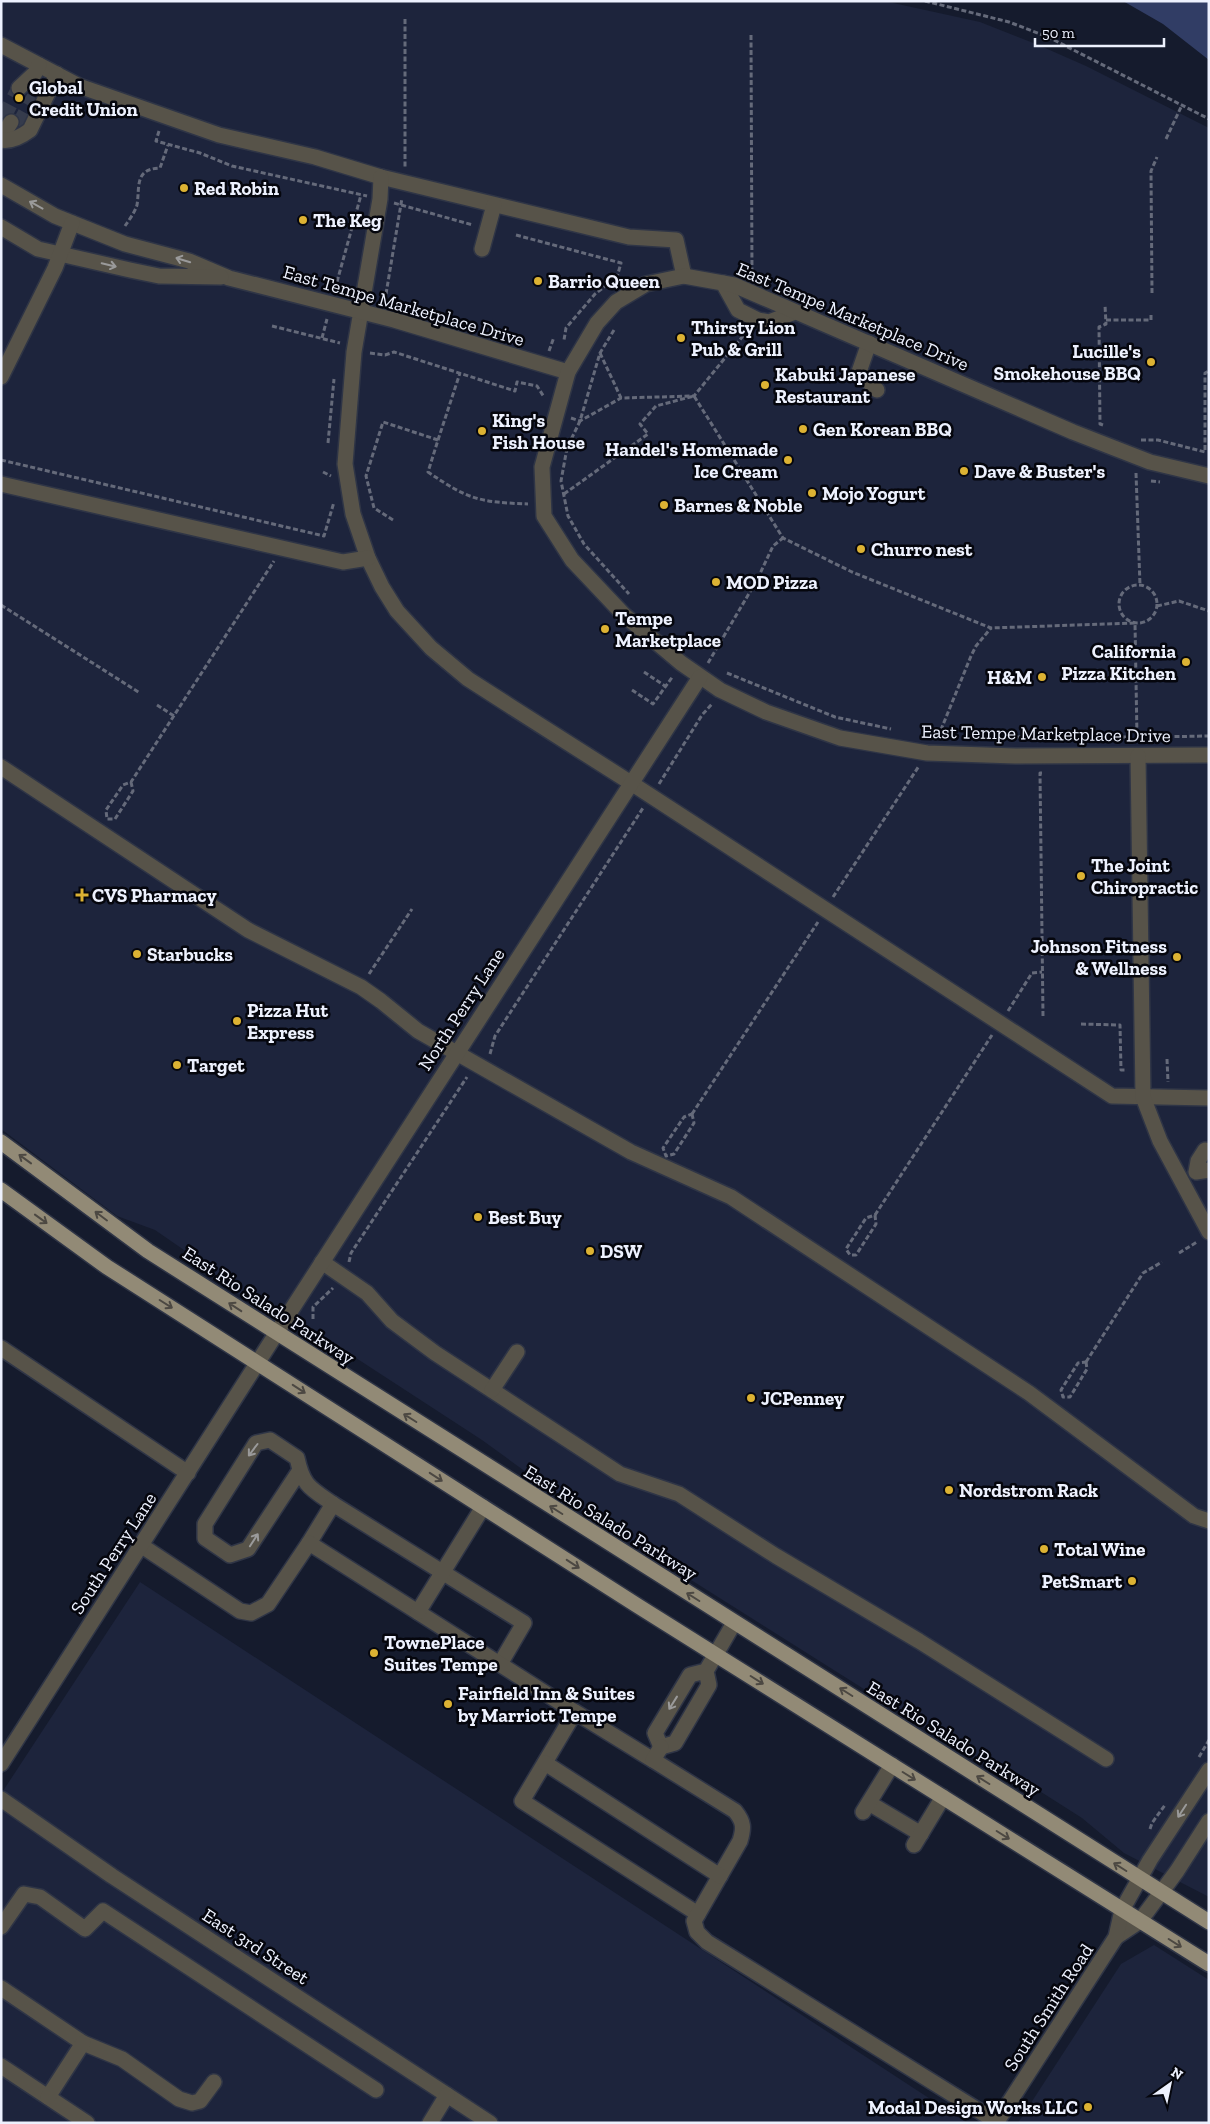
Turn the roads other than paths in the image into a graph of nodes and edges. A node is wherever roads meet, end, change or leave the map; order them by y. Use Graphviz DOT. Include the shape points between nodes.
graph roads {
  1 [pos="1,45"];
  2 [pos="48,69"];
  3 [pos="26,92"];
  4 [pos="7,129"];
  5 [pos="381,177"];
  6 [pos="1,185"];
  7 [pos="494,204"];
  8 [pos="72,223"];
  9 [pos="1,227"];
  10 [pos="482,249"];
  11 [pos="61,254"];
  12 [pos="684,276"];
  13 [pos="229,278"];
  14 [pos="723,283"];
  15 [pos="360,312"];
  16 [pos="795,312"];
  17 [pos="869,344"];
  18 [pos="568,372"];
  19 [pos="1,376"];
  20 [pos="877,390"];
  21 [pos="1209,476"];
  22 [pos="1,484"];
  23 [pos="368,558"];
  24 [pos="700,677"];
  25 [pos="1209,755"];
  26 [pos="1138,756"];
  27 [pos="1,768"];
  28 [pos="632,783"];
  29 [pos="457,1052"];
  30 [pos="1143,1097"];
  31 [pos="1209,1098"];
  32 [pos="1,1142"];
  33 [pos="1207,1155"];
  34 [pos="1202,1171"];
  35 [pos="1181,1180"];
  36 [pos="1,1190"];
  37 [pos="1209,1232"];
  38 [pos="322,1262"];
  39 [pos="276,1334"];
  40 [pos="1,1348"];
  41 [pos="517,1352"];
  42 [pos="258,1363"];
  43 [pos="492,1390"];
  44 [pos="300,1470"];
  45 [pos="188,1473"];
  46 [pos="333,1504"];
  47 [pos="483,1507"];
  48 [pos="1209,1520"];
  49 [pos="308,1543"];
  50 [pos="142,1546"];
  51 [pos="442,1572"];
  52 [pos="418,1612"];
  53 [pos="734,1623"];
  54 [pos="716,1654"];
  55 [pos="500,1664"];
  56 [pos="706,1671"];
  57 [pos="575,1712"];
  58 [pos="657,1754"];
  59 [pos="1106,1759"];
  60 [pos="544,1763"];
  61 [pos="1,1764"];
  62 [pos="892,1765"];
  63 [pos="1209,1770"];
  64 [pos="943,1797"];
  65 [pos="1,1800"];
  66 [pos="1209,1821"];
  67 [pos="720,1876"];
  68 [pos="1139,1879"];
  69 [pos="1162,1892"];
  70 [pos="1122,1910"];
  71 [pos="698,1914"];
  72 [pos="1140,1921"];
  73 [pos="1209,1922"];
  74 [pos="1,1927"];
  75 [pos="1116,1937"];
  76 [pos="1209,1964"];
  77 [pos="1,1988"];
  78 [pos="83,2043"];
  79 [pos="1,2066"];
  80 [pos="214,2082"];
  81 [pos="376,2090"];
  82 [pos="447,2094"];
  83 [pos="48,2097"];
  84 [pos="996,2122"];
  85 [pos="87,2123"];
  86 [pos="430,2123"];
  87 [pos="490,2123"];
  1 -- 2 [label="street"];
  2 -- 3 [label="street" via="35,73"];
  2 -- 4 [label="street" via="30,130"];
  2 -- 5 [label="street" via="79,86 219,136 315,157"];
  5 -- 7 [label="street"];
  5 -- 15 [label="street"];
  8 -- 6 [label="street, East Tempe Marketplace Drive, one-way"];
  7 -- 10 [label="street"];
  7 -- 12 [label="street" via="629,237 676,240"];
  8 -- 11 [label="street"];
  13 -- 8 [label="street, East Tempe Marketplace Drive, one-way" via="189,261 125,244"];
  9 -- 11 [label="street, East Tempe Marketplace Drive" via="38,249"];
  11 -- 13 [label="street, East Tempe Marketplace Drive, one-way" via="159,276"];
  11 -- 19 [label="street"];
  12 -- 14 [label="street, East Tempe Marketplace Drive"];
  12 -- 18 [label="street, East Tempe Marketplace Drive" via="646,284 616,302 597,323"];
  13 -- 15 [label="street, East Tempe Marketplace Drive"];
  14 -- 16 [label="street, East Tempe Marketplace Drive"];
  14 -- 16 [label="street" via="738,310 758,320 769,322"];
  15 -- 18 [label="street, East Tempe Marketplace Drive"];
  15 -- 23 [label="street" via="345,464 353,514"];
  16 -- 17 [label="street, East Tempe Marketplace Drive"];
  17 -- 20 [label="street" via="859,372"];
  17 -- 21 [label="street, East Tempe Marketplace Drive" via="1141,459"];
  18 -- 24 [label="street, East Tempe Marketplace Drive" via="542,468 544,516 572,560 606,596 660,646"];
  22 -- 23 [label="street" via="343,562"];
  23 -- 28 [label="street" via="397,611 430,648 468,679"];
  24 -- 26 [label="street, East Tempe Marketplace Drive" via="766,712 840,738 927,753"];
  24 -- 28 [label="street, North Perry Lane"];
  25 -- 26 [label="street, East Tempe Marketplace Drive"];
  26 -- 30 [label="street"];
  27 -- 29 [label="street" via="248,930 353,983 418,1031"];
  28 -- 29 [label="street, North Perry Lane"];
  28 -- 30 [label="street" via="1112,1096"];
  29 -- 38 [label="street, North Perry Lane"];
  29 -- 48 [label="street" via="631,1152 731,1197 1029,1393 1194,1516"];
  30 -- 31 [label="street"];
  30 -- 35 [label="street" via="1160,1141"];
  39 -- 32 [label="main road, East Rio Salado Parkway, one-way" via="148,1251"];
  33 -- 34 [label="street"];
  34 -- 35 [label="street"];
  35 -- 37 [label="street"];
  36 -- 42 [label="main road, one-way" via="107,1267"];
  38 -- 39 [label="street, North Perry Lane"];
  38 -- 43 [label="street" via="367,1293 392,1321"];
  39 -- 42 [label="street, North Perry Lane"];
  53 -- 39 [label="main road, East Rio Salado Parkway, one-way"];
  40 -- 45 [label="street"];
  41 -- 43 [label="street"];
  42 -- 45 [label="street, South Perry Lane"];
  42 -- 47 [label="main road, one-way"];
  43 -- 59 [label="street" via="620,1474 680,1494"];
  44 -- 44 [label="street, one-way" via="297,1458 270,1440 256,1443 206,1524 204,1538 230,1555 248,1549"];
  44 -- 46 [label="street" via="307,1486"];
  45 -- 50 [label="street, South Perry Lane"];
  46 -- 49 [label="street"];
  46 -- 51 [label="street"];
  47 -- 51 [label="street"];
  47 -- 54 [label="main road, one-way"];
  49 -- 50 [label="street" via="268,1604 251,1613 240,1611"];
  49 -- 52 [label="street"];
  50 -- 61 [label="street, South Perry Lane"];
  51 -- 52 [label="street"];
  51 -- 55 [label="street" via="524,1623"];
  52 -- 55 [label="street"];
  53 -- 54 [label="street"];
  68 -- 53 [label="main road, East Rio Salado Parkway, one-way"];
  54 -- 56 [label="street"];
  54 -- 62 [label="main road, one-way"];
  55 -- 57 [label="street"];
  56 -- 58 [label="street" via="710,1685 675,1743"];
  56 -- 58 [label="street, one-way" via="690,1675 655,1733"];
  57 -- 58 [label="street"];
  57 -- 60 [label="street"];
  58 -- 67 [label="street" via="742,1819 744,1829 740,1841"];
  60 -- 67 [label="street"];
  60 -- 71 [label="street" via="522,1801"];
  62 -- 64 [label="main road, one-way"];
  62 -- 64 [label="street" via="866,1808 918,1839"];
  63 -- 68 [label="street, South Smith Road, one-way"];
  64 -- 70 [label="main road, one-way"];
  65 -- 82 [label="street, East 3rd Street"];
  66 -- 69 [label="street, South Smith Road"];
  67 -- 71 [label="street"];
  68 -- 69 [label="main road, East Rio Salado Parkway"];
  68 -- 70 [label="street, South Smith Road"];
  69 -- 72 [label="street, South Smith Road"];
  69 -- 73 [label="main road, East Rio Salado Parkway"];
  70 -- 72 [label="main road"];
  70 -- 75 [label="street, South Smith Road"];
  71 -- 84 [label="street" via="694,1921 707,1942"];
  72 -- 75 [label="street, South Smith Road"];
  72 -- 76 [label="main road, one-way"];
  74 -- 81 [label="street" via="24,1894 40,1897 85,1929 103,1911"];
  75 -- 84 [label="street, South Smith Road"];
  77 -- 78 [label="street"];
  78 -- 80 [label="street" via="122,2059 192,2104 200,2101"];
  78 -- 83 [label="street"];
  79 -- 83 [label="street"];
  82 -- 86 [label="street"];
  82 -- 87 [label="street, East 3rd Street"];
  83 -- 85 [label="street"];
}
